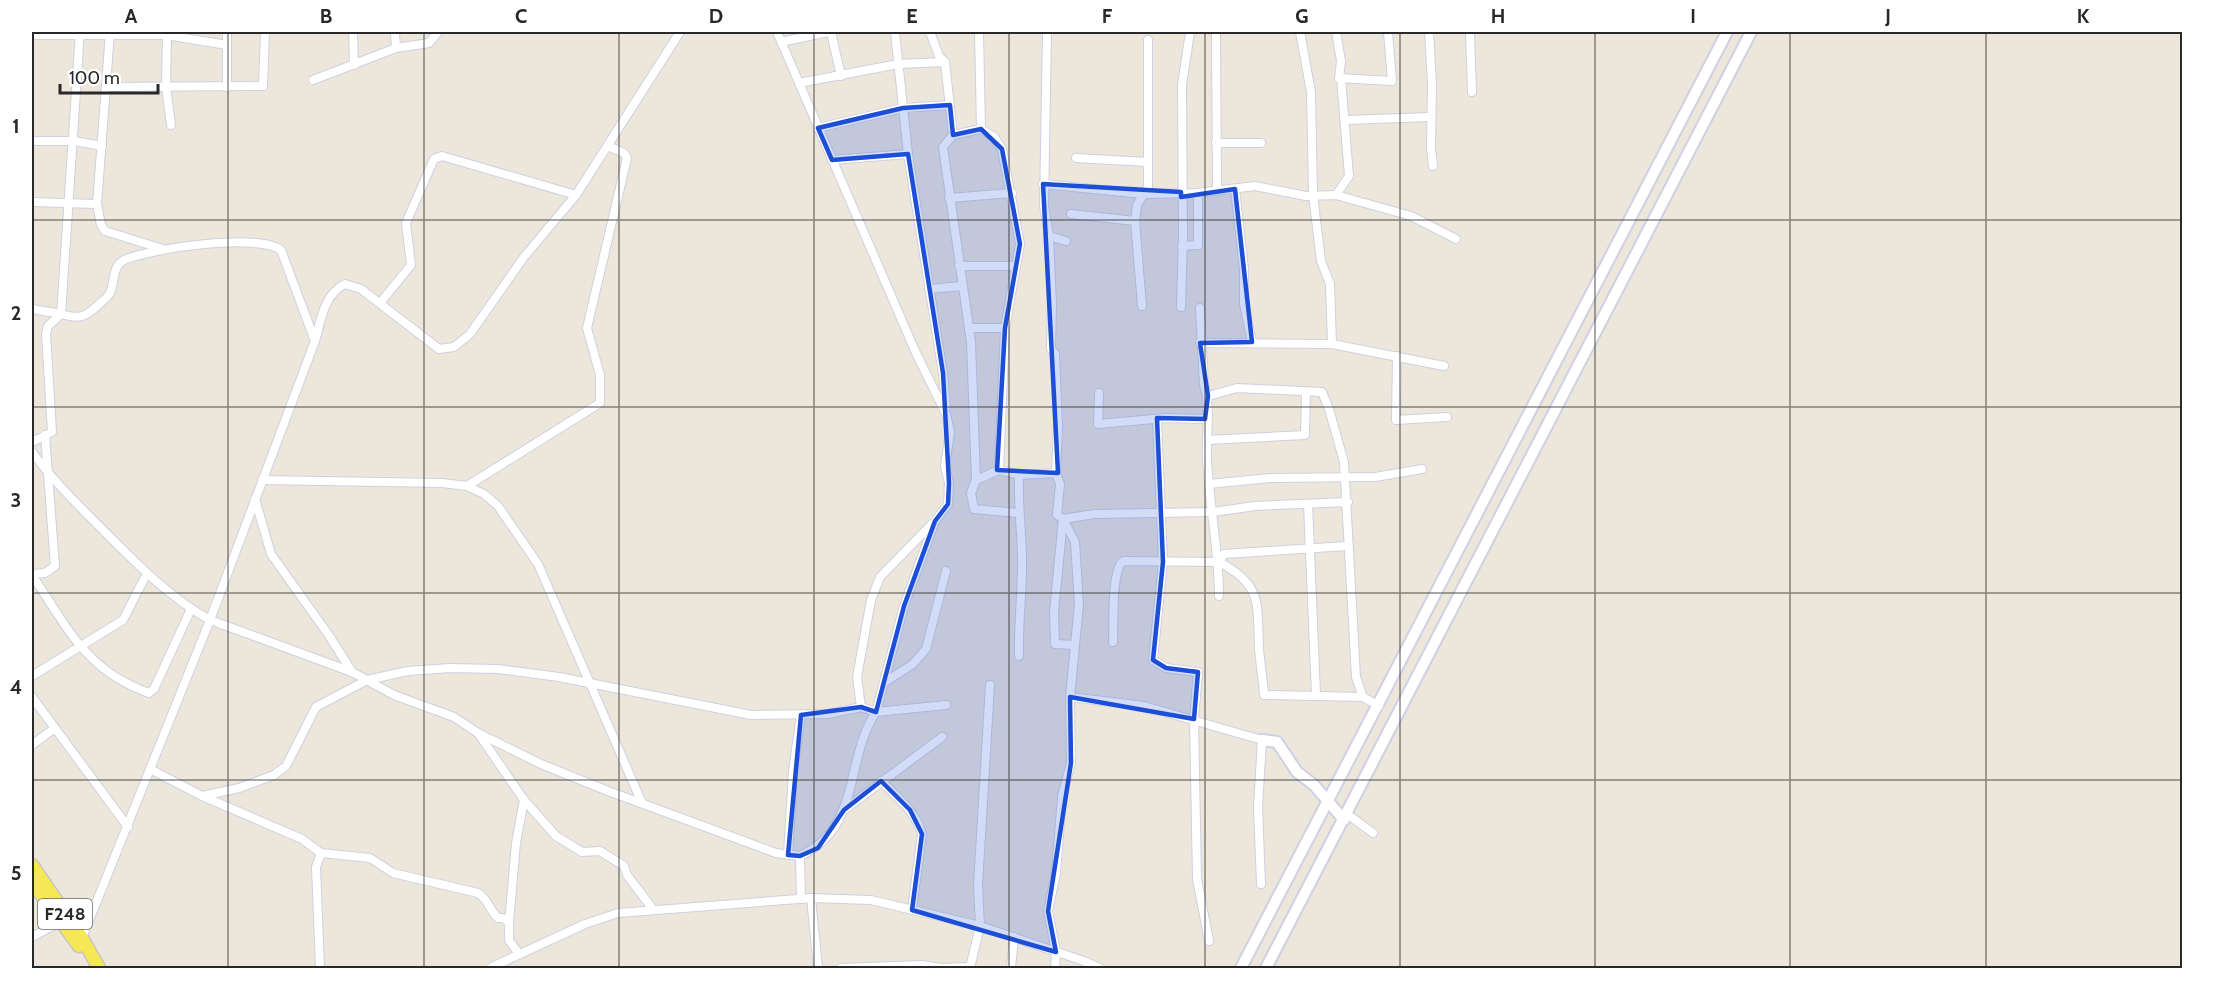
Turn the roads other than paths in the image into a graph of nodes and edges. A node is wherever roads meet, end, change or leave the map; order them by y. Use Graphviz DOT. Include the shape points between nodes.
graph roads {
  1 [pos="227,32"];
  2 [pos="265,32"];
  3 [pos="353,32"];
  4 [pos="395,32"];
  5 [pos="438,32"];
  6 [pos="680,32"];
  7 [pos="777,32"];
  8 [pos="830,32"];
  9 [pos="895,32"];
  10 [pos="930,32"];
  11 [pos="979,32"];
  12 [pos="1047,32"];
  13 [pos="1190,32"];
  14 [pos="1216,32"];
  15 [pos="1300,32"];
  16 [pos="1336,32"];
  17 [pos="1388,32"];
  18 [pos="1429,32"];
  19 [pos="1470,32"];
  20 [pos="1727,32"];
  21 [pos="1751,32"];
  22 [pos="167,33"];
  23 [pos="80,34"];
  24 [pos="110,34"];
  25 [pos="32,35"];
  26 [pos="1148,40"];
  27 [pos="781,42"];
  28 [pos="227,45"];
  29 [pos="396,48"];
  30 [pos="945,62"];
  31 [pos="354,64"];
  32 [pos="898,64"];
  33 [pos="841,76"];
  34 [pos="1341,78"];
  35 [pos="313,80"];
  36 [pos="799,83"];
  37 [pos="106,87"];
  38 [pos="166,87"];
  39 [pos="227,87"];
  40 [pos="1472,92"];
  41 [pos="950,105"];
  42 [pos="903,108"];
  43 [pos="1430,117"];
  44 [pos="1346,120"];
  45 [pos="171,125"];
  46 [pos="818,128"];
  47 [pos="981,129"];
  48 [pos="953,135"];
  49 [pos="32,141"];
  50 [pos="74,141"];
  51 [pos="1261,142"];
  52 [pos="1216,143"];
  53 [pos="102,146"];
  54 [pos="608,146"];
  55 [pos="908,154"];
  56 [pos="1076,158"];
  57 [pos="832,160"];
  58 [pos="1147,162"];
  59 [pos="1433,166"];
  60 [pos="1043,184"];
  61 [pos="1217,189"];
  62 [pos="1235,189"];
  63 [pos="1181,192"];
  64 [pos="1012,193"];
  65 [pos="1198,193"];
  66 [pos="1143,194"];
  67 [pos="576,195"];
  68 [pos="1313,195"];
  69 [pos="1336,195"];
  70 [pos="949,198"];
  71 [pos="32,202"];
  72 [pos="69,202"];
  73 [pos="97,204"];
  74 [pos="1071,214"];
  75 [pos="1135,222"];
  76 [pos="1049,236"];
  77 [pos="1456,239"];
  78 [pos="1066,241"];
  79 [pos="1182,246"];
  80 [pos="165,250"];
  81 [pos="959,266"];
  82 [pos="1016,266"];
  83 [pos="962,286"];
  84 [pos="929,289"];
  85 [pos="380,303"];
  86 [pos="1142,306"];
  87 [pos="1181,307"];
  88 [pos="1200,308"];
  89 [pos="32,309"];
  90 [pos="61,314"];
  91 [pos="969,328"];
  92 [pos="1005,328"];
  93 [pos="315,341"];
  94 [pos="1252,342"];
  95 [pos="1200,343"];
  96 [pos="1332,344"];
  97 [pos="1397,356"];
  98 [pos="1444,366"];
  99 [pos="1306,392"];
  100 [pos="1099,393"];
  101 [pos="1208,396"];
  102 [pos="946,414"];
  103 [pos="1447,417"];
  104 [pos="1205,419"];
  105 [pos="1157,420"];
  106 [pos="45,435"];
  107 [pos="1207,440"];
  108 [pos="32,442"];
  109 [pos="32,452"];
  110 [pos="1422,469"];
  111 [pos="999,470"];
  112 [pos="1056,473"];
  113 [pos="49,475"];
  114 [pos="1019,475"];
  115 [pos="1344,479"];
  116 [pos="262,480"];
  117 [pos="976,480"];
  118 [pos="1209,484"];
  119 [pos="467,486"];
  120 [pos="255,499"];
  121 [pos="1347,502"];
  122 [pos="1308,504"];
  123 [pos="1213,512"];
  124 [pos="1018,513"];
  125 [pos="1163,514"];
  126 [pos="1064,519"];
  127 [pos="935,521"];
  128 [pos="1347,546"];
  129 [pos="1311,549"];
  130 [pos="1163,562"];
  131 [pos="1219,562"];
  132 [pos="946,571"];
  133 [pos="32,574"];
  134 [pos="144,579"];
  135 [pos="1219,596"];
  136 [pos="190,609"];
  137 [pos="210,620"];
  138 [pos="1113,642"];
  139 [pos="1075,645"];
  140 [pos="81,646"];
  141 [pos="1019,656"];
  142 [pos="352,672"];
  143 [pos="1396,674"];
  144 [pos="32,676"];
  145 [pos="367,680"];
  146 [pos="588,682"];
  147 [pos="884,682"];
  148 [pos="1414,684"];
  149 [pos="990,685"];
  150 [pos="1316,695"];
  151 [pos="32,697"];
  152 [pos="1070,697"];
  153 [pos="1363,698"];
  154 [pos="946,705"];
  155 [pos="1379,706"];
  156 [pos="861,707"];
  157 [pos="876,712"];
  158 [pos="801,715"];
  159 [pos="1194,719"];
  160 [pos="55,728"];
  161 [pos="478,733"];
  162 [pos="942,737"];
  163 [pos="1262,740"];
  164 [pos="32,745"];
  165 [pos="150,769"];
  166 [pos="881,781"];
  167 [pos="202,796"];
  168 [pos="524,800"];
  169 [pos="1329,801"];
  170 [pos="642,803"];
  171 [pos="844,810"];
  172 [pos="1345,817"];
  173 [pos="128,827"];
  174 [pos="1373,833"];
  175 [pos="321,853"];
  176 [pos="788,855"];
  177 [pos="800,856"];
  178 [pos="32,865"];
  179 [pos="32,882"];
  180 [pos="1261,884"];
  181 [pos="811,898"];
  182 [pos="801,899"];
  183 [pos="652,908"];
  184 [pos="912,910"];
  185 [pos="60,922"];
  186 [pos="509,923"];
  187 [pos="980,926"];
  188 [pos="32,937"];
  189 [pos="1014,937"];
  190 [pos="82,938"];
  191 [pos="1209,941"];
  192 [pos="1056,952"];
  193 [pos="519,954"];
  194 [pos="98,967"];
  195 [pos="970,968"];
  196 [pos="320,969"];
  197 [pos="490,969"];
  198 [pos="818,969"];
  199 [pos="841,969"];
  200 [pos="1011,969"];
  201 [pos="1054,969"];
  202 [pos="1100,969"];
  203 [pos="1241,969"];
  204 [pos="1266,969"];
  1 -- 28 [label="street"];
  2 -- 39 [label="street" via="264,90"];
  3 -- 31 [label="street"];
  4 -- 29 [label="street"];
  5 -- 29 [label="street" via="429,43"];
  6 -- 54 [label="street"];
  7 -- 27 [label="street"];
  8 -- 27 [label="street"];
  8 -- 33 [label="street"];
  9 -- 32 [label="street"];
  10 -- 30 [label="street"];
  11 -- 47 [label="street"];
  12 -- 60 [label="street"];
  13 -- 63 [label="street" via="1182,86"];
  14 -- 52 [label="street"];
  15 -- 68 [label="street" via="1311,92"];
  16 -- 34 [label="street"];
  17 -- 34 [label="street" via="1392,81"];
  18 -- 43 [label="street"];
  19 -- 40 [label="street"];
  20 -- 143 [label="street"];
  21 -- 148 [label="street"];
  22 -- 24 [label="street"];
  22 -- 28 [label="street"];
  22 -- 38 [label="street"];
  23 -- 24 [label="street"];
  23 -- 25 [label="street"];
  23 -- 50 [label="street"];
  24 -- 37 [label="street"];
  26 -- 58 [label="street"];
  27 -- 36 [label="street"];
  28 -- 39 [label="street"];
  29 -- 31 [label="street"];
  30 -- 32 [label="street"];
  30 -- 41 [label="street"];
  31 -- 35 [label="street"];
  32 -- 33 [label="street"];
  32 -- 42 [label="street"];
  33 -- 36 [label="street"];
  34 -- 44 [label="street"];
  36 -- 46 [label="street"];
  37 -- 38 [label="street"];
  37 -- 53 [label="street"];
  38 -- 39 [label="street"];
  38 -- 45 [label="street"];
  41 -- 42 [label="street"];
  41 -- 48 [label="street"];
  42 -- 46 [label="street"];
  42 -- 55 [label="street"];
  43 -- 44 [label="street"];
  43 -- 59 [label="street"];
  44 -- 69 [label="street" via="1349,176"];
  46 -- 57 [label="street"];
  47 -- 48 [label="street"];
  47 -- 64 [label="street" via="1002,148"];
  48 -- 70 [label="street" via="943,147"];
  49 -- 50 [label="street"];
  50 -- 53 [label="street"];
  50 -- 72 [label="street"];
  51 -- 52 [label="street"];
  52 -- 61 [label="street"];
  53 -- 73 [label="street"];
  54 -- 67 [label="street"];
  54 -- 119 [label="street" via="627,158 586,328 600,375 600,403"];
  55 -- 57 [label="street"];
  55 -- 84 [label="street"];
  56 -- 58 [label="street"];
  57 -- 102 [label="street"];
  58 -- 66 [label="street" via="1148,188"];
  60 -- 66 [label="street"];
  60 -- 76 [label="street"];
  61 -- 62 [label="street"];
  61 -- 65 [label="street"];
  62 -- 68 [label="street" via="1269,187"];
  62 -- 94 [label="street" via="1244,304"];
  63 -- 65 [label="street"];
  63 -- 66 [label="street"];
  63 -- 79 [label="street"];
  64 -- 70 [label="street"];
  64 -- 82 [label="street" via="1020,244"];
  65 -- 79 [label="street" via="1198,245"];
  66 -- 75 [label="street" via="1137,204"];
  67 -- 85 [label="street" via="524,257 470,334 454,347 439,349"];
  67 -- 85 [label="street" via="442,156 434,159 406,223 411,265"];
  68 -- 69 [label="street"];
  68 -- 96 [label="street" via="1321,261 1330,284"];
  69 -- 77 [label="street" via="1411,216"];
  70 -- 81 [label="street"];
  71 -- 72 [label="street"];
  72 -- 73 [label="street"];
  72 -- 90 [label="street"];
  73 -- 80 [label="street" via="105,231"];
  74 -- 75 [label="street"];
  75 -- 86 [label="street"];
  76 -- 78 [label="street"];
  76 -- 112 [label="street" via="1051,349 1055,354 1058,427"];
  79 -- 87 [label="street"];
  80 -- 90 [label="street" via="122,261 109,294 86,317"];
  80 -- 93 [label="street" via="187,245 273,245 281,250"];
  81 -- 82 [label="street"];
  81 -- 83 [label="street"];
  82 -- 92 [label="street"];
  83 -- 84 [label="street"];
  83 -- 91 [label="street"];
  84 -- 102 [label="street"];
  85 -- 93 [label="street" via="361,289 345,284 335,289"];
  88 -- 95 [label="street"];
  89 -- 90 [label="street"];
  90 -- 106 [label="street" via="46,334 52,432"];
  91 -- 92 [label="street"];
  91 -- 117 [label="street"];
  92 -- 111 [label="street"];
  93 -- 116 [label="street"];
  94 -- 95 [label="street"];
  94 -- 96 [label="street"];
  95 -- 101 [label="street"];
  96 -- 97 [label="street"];
  97 -- 98 [label="street"];
  97 -- 103 [label="street" via="1396,420"];
  99 -- 101 [label="street" via="1237,388"];
  99 -- 107 [label="street" via="1305,435"];
  99 -- 115 [label="street" via="1322,392 1344,462"];
  100 -- 105 [label="street" via="1098,424"];
  101 -- 104 [label="street"];
  102 -- 127 [label="street" via="950,432 945,466 948,504"];
  104 -- 105 [label="street"];
  104 -- 107 [label="street"];
  105 -- 125 [label="street"];
  106 -- 108 [label="street"];
  106 -- 113 [label="street"];
  107 -- 118 [label="street"];
  109 -- 113 [label="street"];
  110 -- 115 [label="street"];
  111 -- 114 [label="street"];
  111 -- 117 [label="street"];
  112 -- 114 [label="street"];
  112 -- 126 [label="street" via="1060,484 1057,515"];
  113 -- 133 [label="street" via="55,566 45,573"];
  113 -- 136 [label="street" via="124,552"];
  114 -- 124 [label="street"];
  115 -- 118 [label="street" via="1270,478"];
  115 -- 121 [label="street"];
  116 -- 119 [label="street"];
  116 -- 120 [label="street"];
  117 -- 124 [label="street" via="971,493 974,509"];
  118 -- 123 [label="street"];
  119 -- 146 [label="street" via="498,506 538,564"];
  120 -- 137 [label="street"];
  120 -- 142 [label="street" via="275,561"];
  121 -- 122 [label="street"];
  121 -- 128 [label="street"];
  122 -- 123 [label="street"];
  122 -- 129 [label="street"];
  123 -- 125 [label="street"];
  123 -- 131 [label="street"];
  124 -- 141 [label="street" via="1022,554 1017,616"];
  125 -- 126 [label="street" via="1094,514"];
  125 -- 130 [label="street"];
  126 -- 139 [label="street" via="1075,542 1079,604"];
  126 -- 139 [label="street" via="1054,644"];
  127 -- 147 [label="street" via="904,606"];
  127 -- 156 [label="street" via="880,577 871,600 857,677"];
  128 -- 129 [label="street"];
  128 -- 153 [label="street" via="1356,677"];
  129 -- 131 [label="street" via="1224,554"];
  129 -- 150 [label="street"];
  130 -- 131 [label="street"];
  130 -- 138 [label="street" via="1131,560 1119,564"];
  130 -- 159 [label="street" via="1154,660 1166,668 1198,672"];
  131 -- 135 [label="street"];
  131 -- 150 [label="street" via="1237,571 1254,590 1260,615 1264,695"];
  132 -- 147 [label="street" via="926,649 913,664"];
  133 -- 140 [label="street"];
  134 -- 140 [label="street" via="123,620"];
  136 -- 137 [label="street"];
  136 -- 140 [label="street" via="149,693 112,677"];
  137 -- 142 [label="street"];
  137 -- 165 [label="street"];
  139 -- 152 [label="street"];
  140 -- 144 [label="street"];
  142 -- 145 [label="street"];
  143 -- 148 [label="street"];
  143 -- 155 [label="street"];
  145 -- 146 [label="street" via="408,671 450,668 498,669"];
  145 -- 161 [label="street" via="394,695 454,717"];
  145 -- 167 [label="street" via="316,707 286,766 274,775"];
  146 -- 158 [label="street" via="751,715"];
  146 -- 170 [label="street"];
  147 -- 157 [label="street"];
  148 -- 172 [label="street"];
  149 -- 187 [label="street" via="978,885"];
  150 -- 153 [label="street"];
  151 -- 160 [label="street"];
  152 -- 159 [label="street" via="1144,706"];
  152 -- 192 [label="street" via="1071,763 1062,796 1056,873 1048,911"];
  153 -- 155 [label="street"];
  154 -- 157 [label="street"];
  155 -- 169 [label="street"];
  156 -- 157 [label="street"];
  156 -- 158 [label="street"];
  157 -- 171 [label="street" via="868,724"];
  158 -- 176 [label="street"];
  159 -- 163 [label="street"];
  159 -- 191 [label="street" via="1197,879"];
  160 -- 164 [label="street"];
  160 -- 173 [label="street"];
  161 -- 168 [label="street"];
  161 -- 170 [label="street" via="541,764"];
  162 -- 166 [label="street"];
  163 -- 169 [label="street" via="1277,742 1297,772"];
  163 -- 180 [label="street" via="1258,807"];
  165 -- 167 [label="street"];
  165 -- 173 [label="street"];
  166 -- 171 [label="street"];
  166 -- 184 [label="street" via="920,824"];
  167 -- 175 [label="street" via="302,839"];
  168 -- 183 [label="street" via="556,836 582,852 600,851 624,866"];
  168 -- 186 [label="street"];
  169 -- 172 [label="street"];
  169 -- 203 [label="street"];
  170 -- 176 [label="street"];
  171 -- 177 [label="street" via="831,836 819,848"];
  172 -- 174 [label="street"];
  172 -- 204 [label="street"];
  173 -- 190 [label="street"];
  175 -- 186 [label="street" via="370,858 393,873 478,893 486,898 498,918"];
  175 -- 196 [label="street" via="316,867"];
  176 -- 177 [label="street"];
  177 -- 182 [label="street"];
  178 -- 190 [label="main road, F248"];
  179 -- 185 [label="main road, F248"];
  181 -- 182 [label="street"];
  181 -- 184 [label="street" via="871,900"];
  181 -- 198 [label="street"];
  182 -- 183 [label="street"];
  183 -- 193 [label="street" via="618,913 585,924"];
  184 -- 187 [label="street"];
  185 -- 188 [label="street"];
  185 -- 194 [label="main road, F248"];
  186 -- 193 [label="street" via="509,940"];
  187 -- 189 [label="street"];
  187 -- 195 [label="street"];
  189 -- 192 [label="street"];
  189 -- 200 [label="street"];
  190 -- 194 [label="main road, F248"];
  192 -- 201 [label="street"];
  192 -- 202 [label="street"];
  193 -- 197 [label="street"];
  195 -- 199 [label="street" via="922,965"];
}
